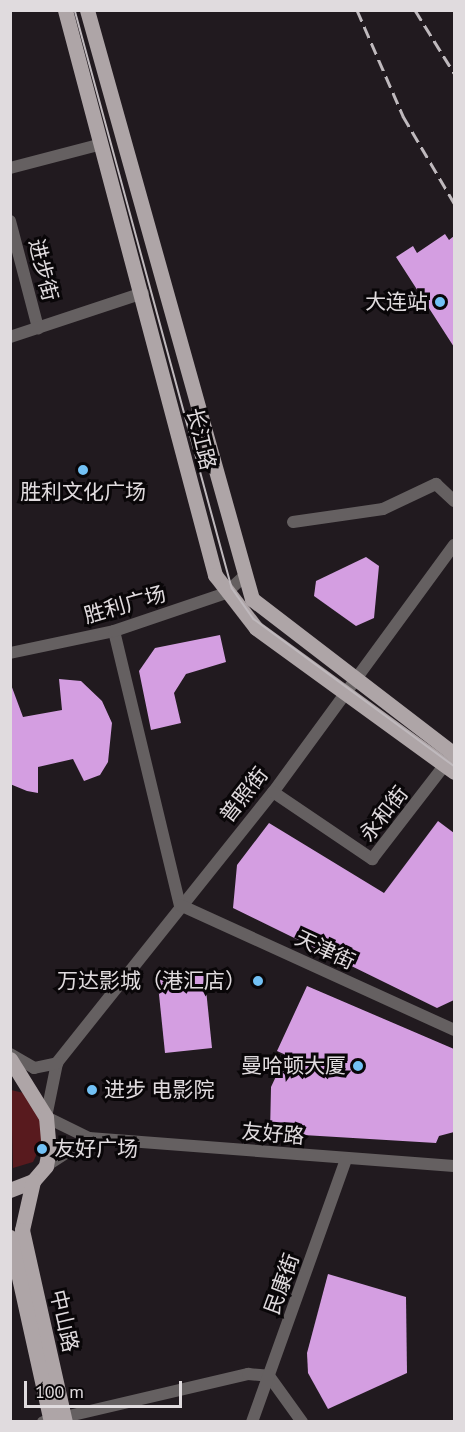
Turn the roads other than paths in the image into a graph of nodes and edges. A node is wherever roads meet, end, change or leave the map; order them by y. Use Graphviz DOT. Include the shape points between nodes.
graph roads {
  1 [pos="65,10"];
  2 [pos="87,10"];
  3 [pos="102,144"];
  4 [pos="10,168"];
  5 [pos="10,221"];
  6 [pos="143,293"];
  7 [pos="38,328"];
  8 [pos="10,337"];
  9 [pos="454,501"];
  10 [pos="293,522"];
  11 [pos="454,545"];
  12 [pos="243,578"];
  13 [pos="226,593"];
  14 [pos="114,631"];
  15 [pos="10,653"];
  16 [pos="354,679"];
  17 [pos="345,691"];
  18 [pos="452,759"];
  19 [pos="273,792"];
  20 [pos="180,905"];
  21 [pos="454,1030"];
  22 [pos="10,1054"];
  23 [pos="10,1059"];
  24 [pos="57,1063"];
  25 [pos="46,1117"];
  26 [pos="89,1138"];
  27 [pos="346,1159"];
  28 [pos="46,1166"];
  29 [pos="454,1166"];
  30 [pos="33,1181"];
  31 [pos="10,1190"];
  32 [pos="16,1233"];
  33 [pos="269,1376"];
  34 [pos="55,1420"];
  35 [pos="252,1422"];
  36 [pos="302,1422"];
  1 -- 3 [label="main road, 长江路"];
  2 -- 12 [label="main road, 长江路"];
  3 -- 4 [label="street"];
  3 -- 6 [label="main road, 长江路"];
  5 -- 7 [label="street, 进步街"];
  6 -- 7 [label="street"];
  6 -- 13 [label="main road, 长江路" via="208,556"];
  7 -- 8 [label="street"];
  9 -- 10 [label="street" via="436,484 383,509"];
  11 -- 16 [label="street, 普照街"];
  12 -- 13 [label="street, 胜利广场"];
  12 -- 16 [label="main road, 长江路" via="261,610"];
  13 -- 14 [label="street, 胜利广场"];
  13 -- 17 [label="main road, 长江路" via="256,628"];
  14 -- 15 [label="street, 胜利广场"];
  14 -- 20 [label="street"];
  16 -- 17 [label="street, 普照街"];
  16 -- 18 [label="main road, 长江路"];
  17 -- 18 [label="main road, 长江路"];
  17 -- 19 [label="street, 普照街"];
  18 -- 19 [label="street, 永和街" via="372,859"];
  19 -- 20 [label="street, 普照街"];
  20 -- 21 [label="street, 天津街"];
  20 -- 24 [label="street, 普照街"];
  22 -- 24 [label="street" via="34,1068"];
  23 -- 25 [label="main road"];
  24 -- 25 [label="street"];
  25 -- 26 [label="street"];
  25 -- 28 [label="main road"];
  26 -- 27 [label="street, 友好路"];
  26 -- 28 [label="street"];
  27 -- 29 [label="street, 友好路"];
  27 -- 33 [label="street, 民康街"];
  28 -- 30 [label="main road"];
  30 -- 31 [label="main road"];
  30 -- 32 [label="main road"];
  32 -- 34 [label="main road, 中山路"];
  33 -- 34 [label="street" via="248,1374"];
  33 -- 35 [label="street, 民康街"];
  33 -- 36 [label="street"];
}
